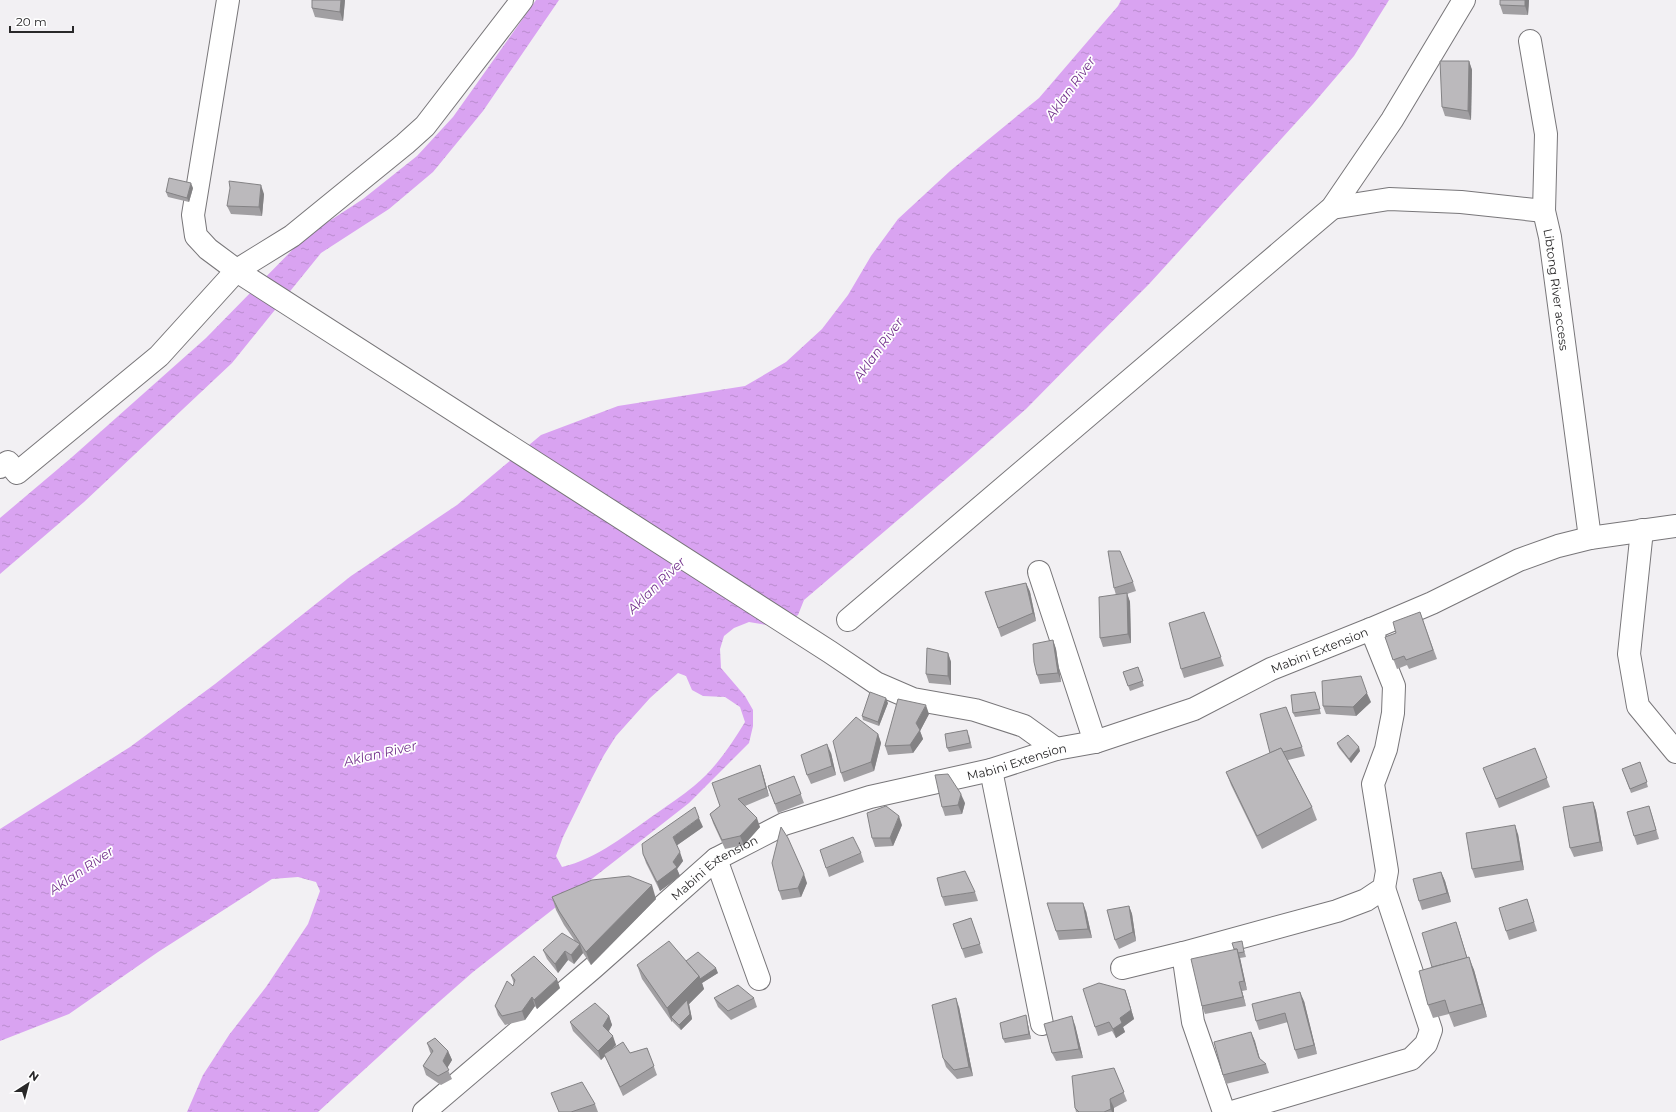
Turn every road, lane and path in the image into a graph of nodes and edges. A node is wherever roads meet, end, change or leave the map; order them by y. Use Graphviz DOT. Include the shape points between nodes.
graph roads {
  1 [pos="228,0"];
  2 [pos="522,0"];
  3 [pos="1464,0"];
  4 [pos="1530,41"];
  5 [pos="1332,208"];
  6 [pos="1544,211"];
  7 [pos="240,273"];
  8 [pos="0,467"];
  9 [pos="1676,526"];
  10 [pos="1642,530"];
  11 [pos="1590,538"];
  12 [pos="1039,572"];
  13 [pos="848,620"];
  14 [pos="1371,629"];
  15 [pos="1094,742"];
  16 [pos="1056,749"];
  17 [pos="1676,752"];
  18 [pos="991,770"];
  19 [pos="716,859"];
  20 [pos="1384,888"];
  21 [pos="1183,953"];
  22 [pos="1122,968"];
  23 [pos="759,979"];
  24 [pos="1042,1024"];
  25 [pos="424,1112"];
  26 [pos="1224,1112"];
  27 [pos="1232,1112"];
  1 -- 7 [label="street" via="193,214 196,236 208,249"];
  2 -- 7 [label="street" via="425,126 292,236"];
  3 -- 5 [label="street" via="1392,120"];
  4 -- 6 [label="street, Libtong River access" via="1546,134"];
  5 -- 6 [label="street" via="1389,200 1461,202"];
  5 -- 13 [label="street"];
  6 -- 11 [label="street, Libtong River access" via="1550,237"];
  7 -- 8 [label="street" via="159,356 17,473 8,462"];
  7 -- 16 [label="street" via="876,683 913,699 976,710 1024,726"];
  9 -- 10 [label="street, Mabini Extension"];
  10 -- 11 [label="street, Mabini Extension"];
  10 -- 17 [label="street" via="1629,654 1638,706"];
  11 -- 14 [label="street, Mabini Extension" via="1519,560 1432,603"];
  12 -- 15 [label="street"];
  14 -- 15 [label="street, Mabini Extension" via="1271,669 1194,710"];
  14 -- 20 [label="street" via="1394,686 1393,713 1386,749 1373,784 1387,871"];
  15 -- 16 [label="street, Mabini Extension"];
  16 -- 18 [label="street, Mabini Extension"];
  18 -- 19 [label="street, Mabini Extension" via="870,797 784,824"];
  18 -- 24 [label="street"];
  19 -- 23 [label="street"];
  19 -- 25 [label="street, Mabini Extension"];
  20 -- 21 [label="street" via="1366,900 1337,911"];
  20 -- 27 [label="street" via="1431,1030 1426,1044 1411,1059"];
  21 -- 22 [label="street"];
  21 -- 26 [label="street" via="1193,1022"];
}
